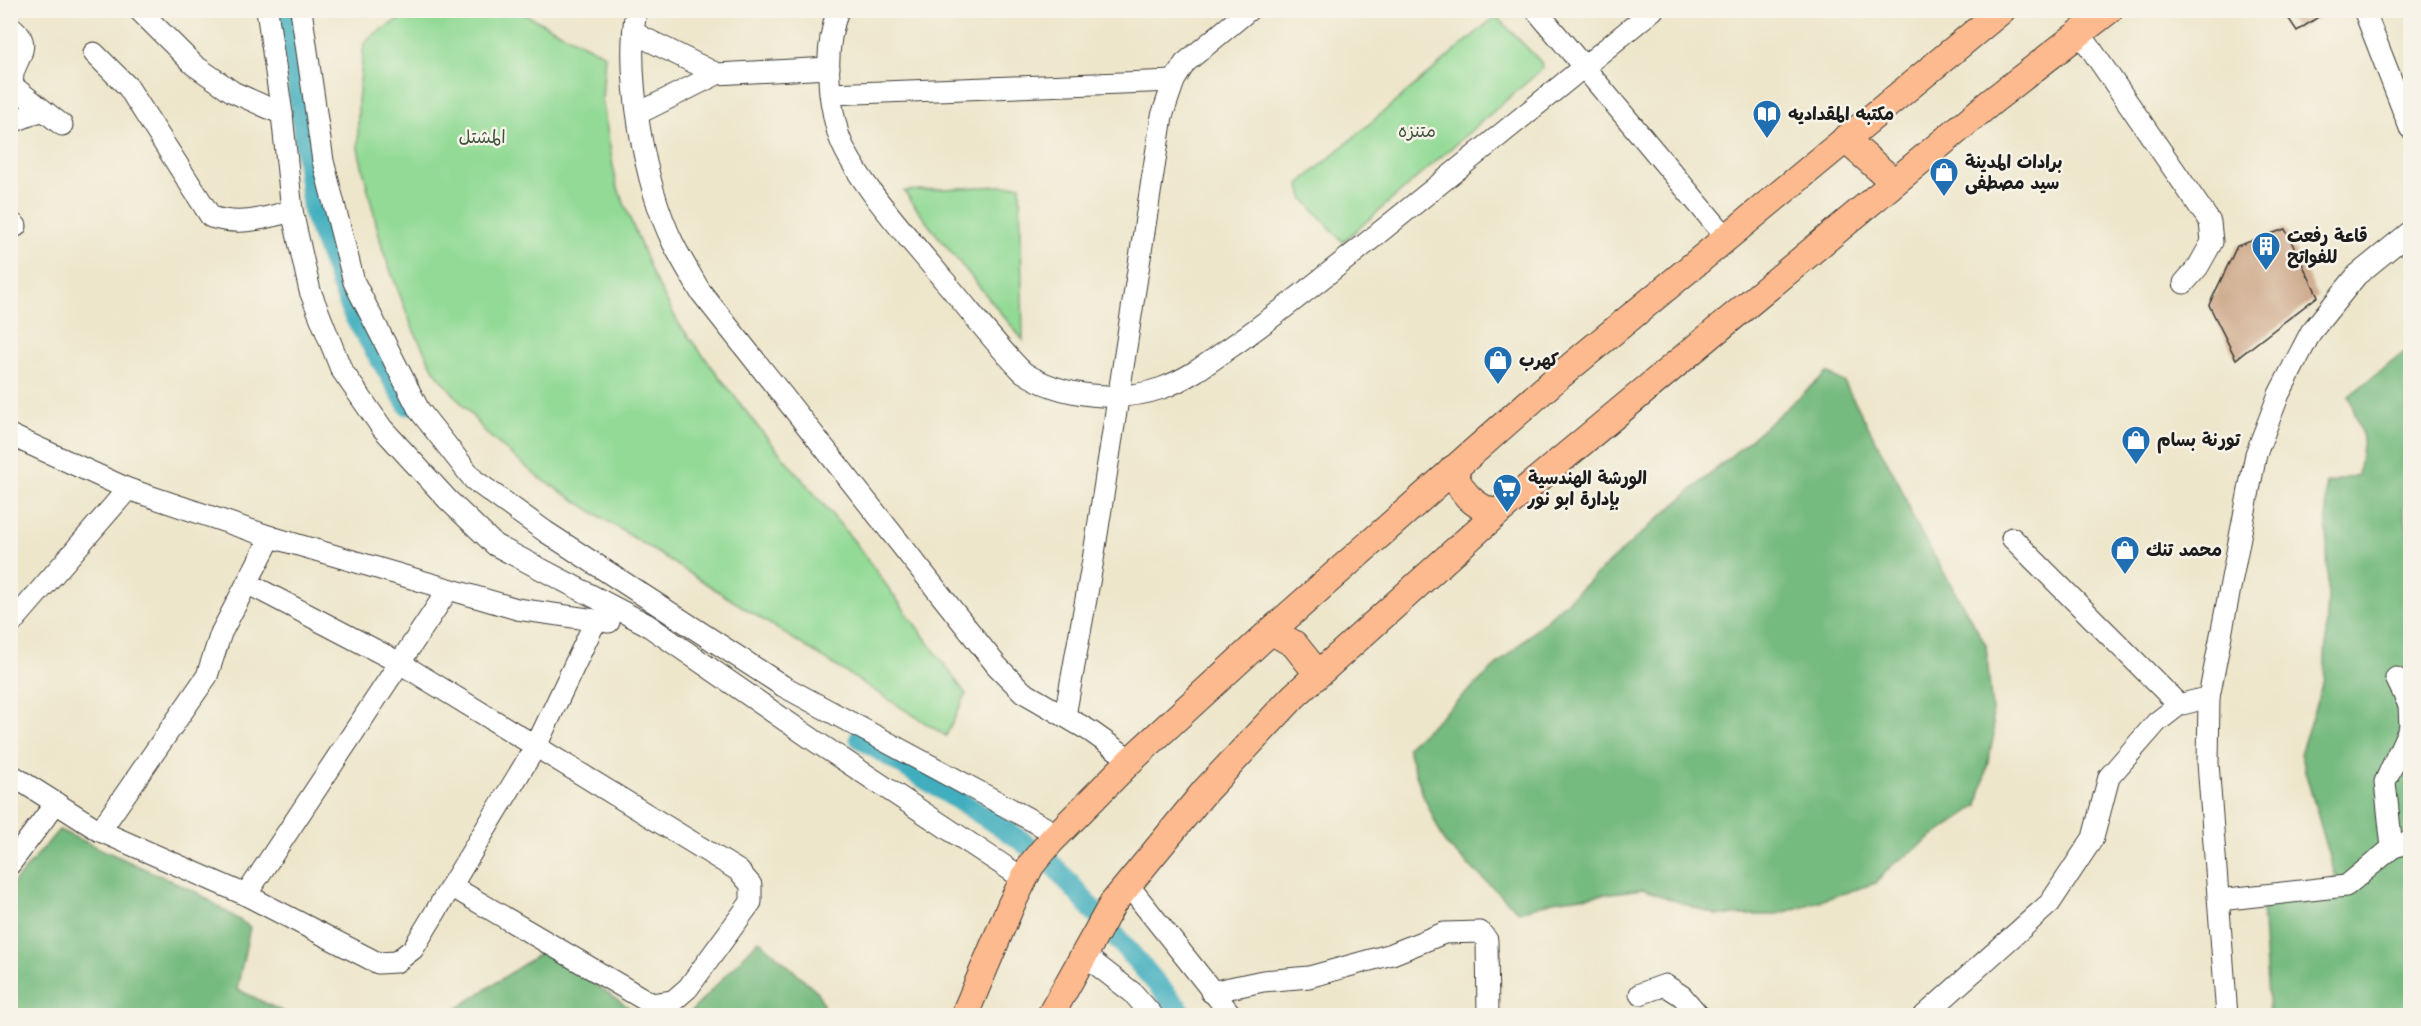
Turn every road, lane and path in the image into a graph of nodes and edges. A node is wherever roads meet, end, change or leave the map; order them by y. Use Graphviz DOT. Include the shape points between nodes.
graph roads {
  1 [pos="139,10"];
  2 [pos="267,10"];
  3 [pos="301,10"];
  4 [pos="636,10"];
  5 [pos="838,10"];
  6 [pos="1249,10"];
  7 [pos="1536,10"];
  8 [pos="1653,10"];
  9 [pos="2002,10"];
  10 [pos="2109,10"];
  11 [pos="2364,10"];
  12 [pos="10,26"];
  13 [pos="634,33"];
  14 [pos="2080,33"];
  15 [pos="94,53"];
  16 [pos="829,68"];
  17 [pos="1584,68"];
  18 [pos="717,74"];
  19 [pos="1174,81"];
  20 [pos="830,94"];
  21 [pos="42,110"];
  22 [pos="639,113"];
  23 [pos="282,114"];
  24 [pos="10,123"];
  25 [pos="62,125"];
  26 [pos="2410,128"];
  27 [pos="1845,139"];
  28 [pos="1894,182"];
  29 [pos="291,211"];
  30 [pos="2410,232"];
  31 [pos="1726,237"];
  32 [pos="2184,283"];
  33 [pos="1118,395"];
  34 [pos="10,435"];
  35 [pos="1452,469"];
  36 [pos="128,489"];
  37 [pos="1496,514"];
  38 [pos="271,537"];
  39 [pos="2012,538"];
  40 [pos="247,583"];
  41 [pos="448,590"];
  42 [pos="595,622"];
  43 [pos="646,624"];
  44 [pos="10,625"];
  45 [pos="1271,631"];
  46 [pos="400,663"];
  47 [pos="1318,674"];
  48 [pos="2396,678"];
  49 [pos="2209,697"];
  50 [pos="2179,705"];
  51 [pos="1065,716"];
  52 [pos="536,746"];
  53 [pos="1131,760"];
  54 [pos="10,774"];
  55 [pos="56,803"];
  56 [pos="100,831"];
  57 [pos="1054,838"];
  58 [pos="2401,844"];
  59 [pos="10,864"];
  60 [pos="1028,872"];
  61 [pos="451,886"];
  62 [pos="1121,894"];
  63 [pos="246,895"];
  64 [pos="2219,900"];
  65 [pos="1090,944"];
  66 [pos="1211,992"];
  67 [pos="1640,994"];
  68 [pos="964,1016"];
  69 [pos="1050,1016"];
  70 [pos="1153,1016"];
  71 [pos="1232,1016"];
  72 [pos="1488,1016"];
  73 [pos="1699,1016"];
  74 [pos="1924,1016"];
  75 [pos="2227,1016"];
  1 -- 23 [label="street" via="194,65 233,92"];
  2 -- 23 [label="street"];
  3 -- 57 [label="street" via="323,161 354,282 419,410 474,480 546,532 783,686"];
  4 -- 13 [label="street"];
  5 -- 16 [label="street"];
  6 -- 19 [label="street" via="1185,63"];
  7 -- 17 [label="street"];
  8 -- 17 [label="street"];
  9 -- 27 [label="main road"];
  10 -- 14 [label="main road"];
  11 -- 26 [label="street"];
  12 -- 21 [label="street" via="23,46 12,74 14,87"];
  13 -- 18 [label="street"];
  13 -- 22 [label="street"];
  14 -- 28 [label="main road"];
  14 -- 32 [label="street" via="2210,222 2212,242 2199,267"];
  15 -- 29 [label="street" via="128,87 211,217 230,223 249,222"];
  16 -- 18 [label="street"];
  16 -- 20 [label="street"];
  17 -- 31 [label="street"];
  17 -- 33 [label="street" via="1258,329 1177,382 1143,393"];
  18 -- 22 [label="street"];
  19 -- 20 [label="street"];
  19 -- 33 [label="street" via="1162,116"];
  20 -- 33 [label="street" via="839,135 861,176 1012,361 1049,387"];
  21 -- 24 [label="street"];
  21 -- 25 [label="street"];
  22 -- 51 [label="street" via="653,191 672,242 700,291 998,666 1023,692"];
  23 -- 29 [label="street"];
  27 -- 28 [label="main road"];
  27 -- 31 [label="main road"];
  28 -- 37 [label="main road"];
  29 -- 43 [label="street" via="310,291 341,369 382,428 495,545"];
  30 -- 49 [label="street" via="2357,275 2311,332 2279,394 2256,454"];
  31 -- 35 [label="main road"];
  33 -- 51 [label="street"];
  34 -- 36 [label="street"];
  35 -- 37 [label="main road" via="1468,498"];
  35 -- 45 [label="main road"];
  36 -- 38 [label="street"];
  36 -- 44 [label="street"];
  37 -- 47 [label="main road"];
  38 -- 40 [label="street"];
  38 -- 41 [label="street"];
  39 -- 50 [label="street"];
  40 -- 46 [label="street"];
  40 -- 56 [label="street" via="220,633 207,676"];
  41 -- 42 [label="street" via="517,609"];
  41 -- 46 [label="street"];
  42 -- 43 [label="street"];
  42 -- 52 [label="street"];
  43 -- 60 [label="street" via="815,741"];
  45 -- 47 [label="main road" via="1299,648"];
  45 -- 53 [label="main road"];
  46 -- 52 [label="street"];
  46 -- 63 [label="street"];
  47 -- 62 [label="main road" via="1205,791"];
  48 -- 58 [label="street" via="2409,705 2410,727 2385,783"];
  49 -- 50 [label="street"];
  49 -- 64 [label="street" via="2208,763"];
  50 -- 74 [label="street" via="2157,722 2109,777 2093,838 2050,903"];
  51 -- 53 [label="street"];
  52 -- 61 [label="street"];
  52 -- 61 [label="street" via="739,870 751,885 751,902 688,988 673,1001 652,1004"];
  53 -- 57 [label="main road"];
  54 -- 55 [label="street"];
  55 -- 56 [label="street"];
  55 -- 59 [label="street"];
  56 -- 63 [label="street"];
  57 -- 60 [label="main road"];
  58 -- 64 [label="street" via="2346,886"];
  60 -- 68 [label="main road"];
  61 -- 63 [label="street" via="413,950 396,962 378,963"];
  62 -- 65 [label="main road"];
  62 -- 66 [label="street"];
  64 -- 75 [label="street"];
  65 -- 69 [label="main road"];
  65 -- 70 [label="street"];
  66 -- 71 [label="street"];
  66 -- 72 [label="street" via="1263,981 1309,977 1392,954 1444,933 1480,932 1487,940"];
  67 -- 73 [label="street" via="1665,985 1682,996"];
}
